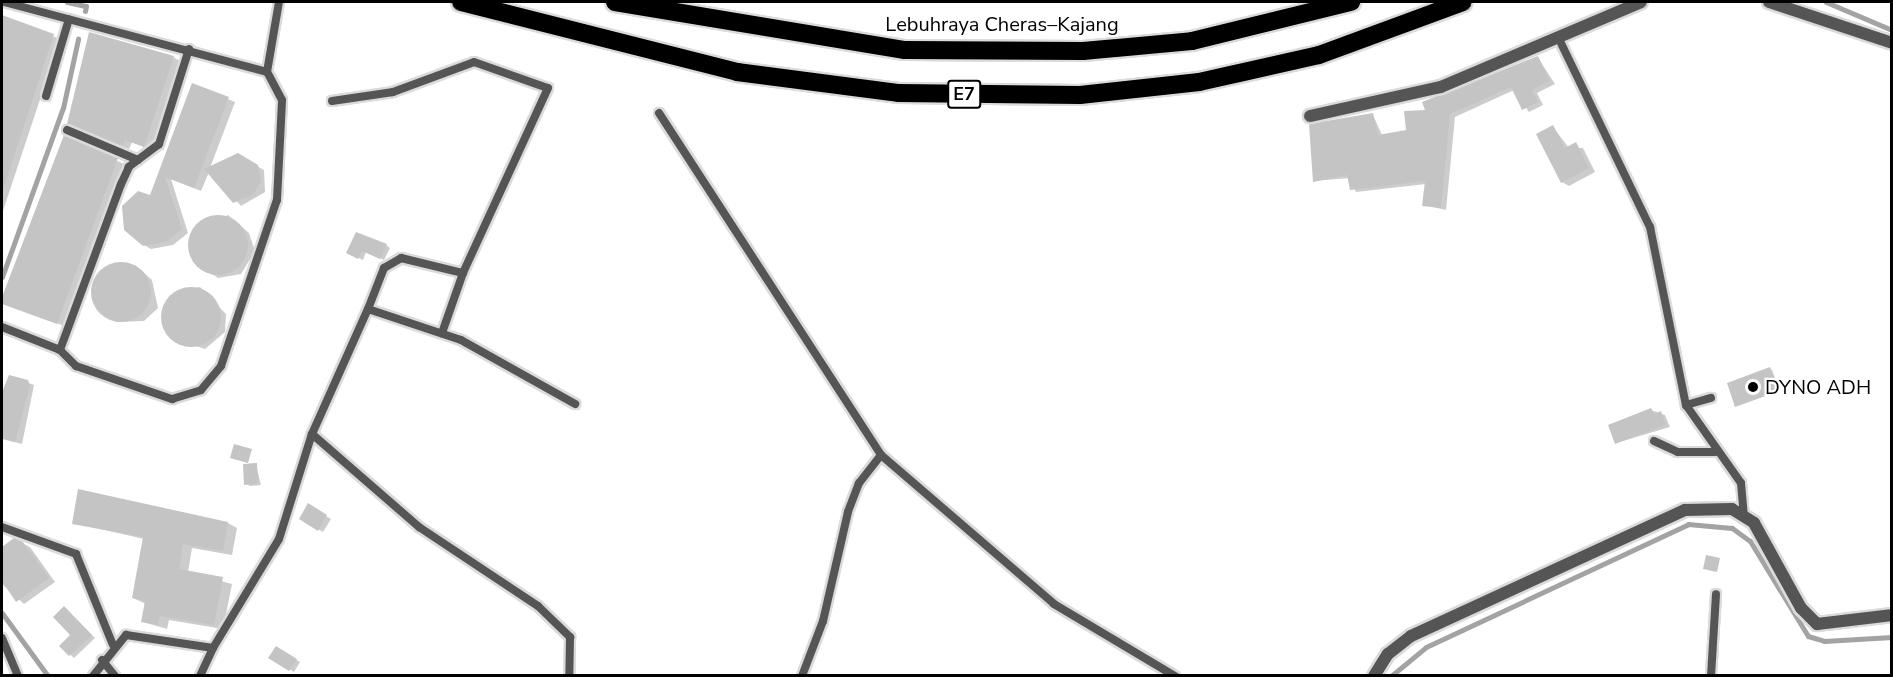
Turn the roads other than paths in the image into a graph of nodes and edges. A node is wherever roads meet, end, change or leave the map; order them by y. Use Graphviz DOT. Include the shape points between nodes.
graph roads {
  1 [pos="4,2"];
  2 [pos="279,2"];
  3 [pos="461,2"];
  4 [pos="615,2"];
  5 [pos="1351,2"];
  6 [pos="1463,2"];
  7 [pos="1641,2"];
  8 [pos="1769,2"];
  9 [pos="69,19"];
  10 [pos="1560,41"];
  11 [pos="1892,43"];
  12 [pos="189,49"];
  13 [pos="267,72"];
  14 [pos="46,96"];
  15 [pos="332,101"];
  16 [pos="659,113"];
  17 [pos="1310,116"];
  18 [pos="67,130"];
  19 [pos="138,160"];
  20 [pos="463,273"];
  21 [pos="368,309"];
  22 [pos="2,327"];
  23 [pos="442,333"];
  24 [pos="60,350"];
  25 [pos="1711,398"];
  26 [pos="575,404"];
  27 [pos="1686,405"];
  28 [pos="312,434"];
  29 [pos="1654,441"];
  30 [pos="1715,452"];
  31 [pos="881,455"];
  32 [pos="1744,515"];
  33 [pos="2,527"];
  34 [pos="1716,594"];
  35 [pos="1892,615"];
  36 [pos="2,638"];
  37 [pos="113,645"];
  38 [pos="213,648"];
  39 [pos="102,660"];
  40 [pos="18,675"];
  41 [pos="93,675"];
  42 [pos="115,675"];
  43 [pos="200,675"];
  44 [pos="569,675"];
  45 [pos="802,675"];
  46 [pos="1175,675"];
  47 [pos="1374,675"];
  48 [pos="1712,675"];
  1 -- 9 [label="lane"];
  2 -- 13 [label="lane"];
  3 -- 6 [label="highway, E7" via="737,72 898,93 1080,96 1199,82 1319,56"];
  4 -- 5 [label="highway, Lebuhraya Cheras–Kajang / E7" via="905,50 1071,51 1192,41"];
  7 -- 10 [label="street"];
  8 -- 11 [label="street"];
  9 -- 12 [label="lane"];
  9 -- 14 [label="lane"];
  10 -- 17 [label="street" via="1441,87"];
  10 -- 27 [label="lane" via="1650,227"];
  12 -- 13 [label="lane"];
  12 -- 19 [label="lane" via="159,144"];
  13 -- 24 [label="lane" via="282,100 277,200 212,380 185,398 148,395 76,366"];
  15 -- 20 [label="lane" via="393,93 474,62 548,88"];
  16 -- 31 [label="lane"];
  18 -- 19 [label="lane"];
  19 -- 24 [label="lane" via="121,184"];
  20 -- 21 [label="lane" via="401,258 384,268"];
  20 -- 23 [label="lane"];
  21 -- 23 [label="lane"];
  21 -- 28 [label="lane"];
  22 -- 24 [label="lane"];
  23 -- 26 [label="lane"];
  25 -- 27 [label="lane"];
  27 -- 30 [label="lane"];
  28 -- 38 [label="lane" via="279,539"];
  28 -- 44 [label="lane" via="419,527 538,606 570,637"];
  29 -- 30 [label="lane" via="1678,452"];
  30 -- 32 [label="lane" via="1741,483"];
  31 -- 45 [label="lane" via="859,483 848,512 823,621"];
  31 -- 46 [label="lane" via="1054,604"];
  32 -- 35 [label="street" via="1763,534 1810,621 1835,626"];
  32 -- 47 [label="street" via="1716,508 1669,514 1412,636 1388,654"];
  33 -- 37 [label="lane" via="76,554"];
  34 -- 48 [label="lane"];
  36 -- 40 [label="lane"];
  37 -- 38 [label="lane" via="126,635"];
  37 -- 39 [label="lane"];
  38 -- 43 [label="lane"];
  39 -- 41 [label="lane"];
  39 -- 42 [label="lane"];
}
